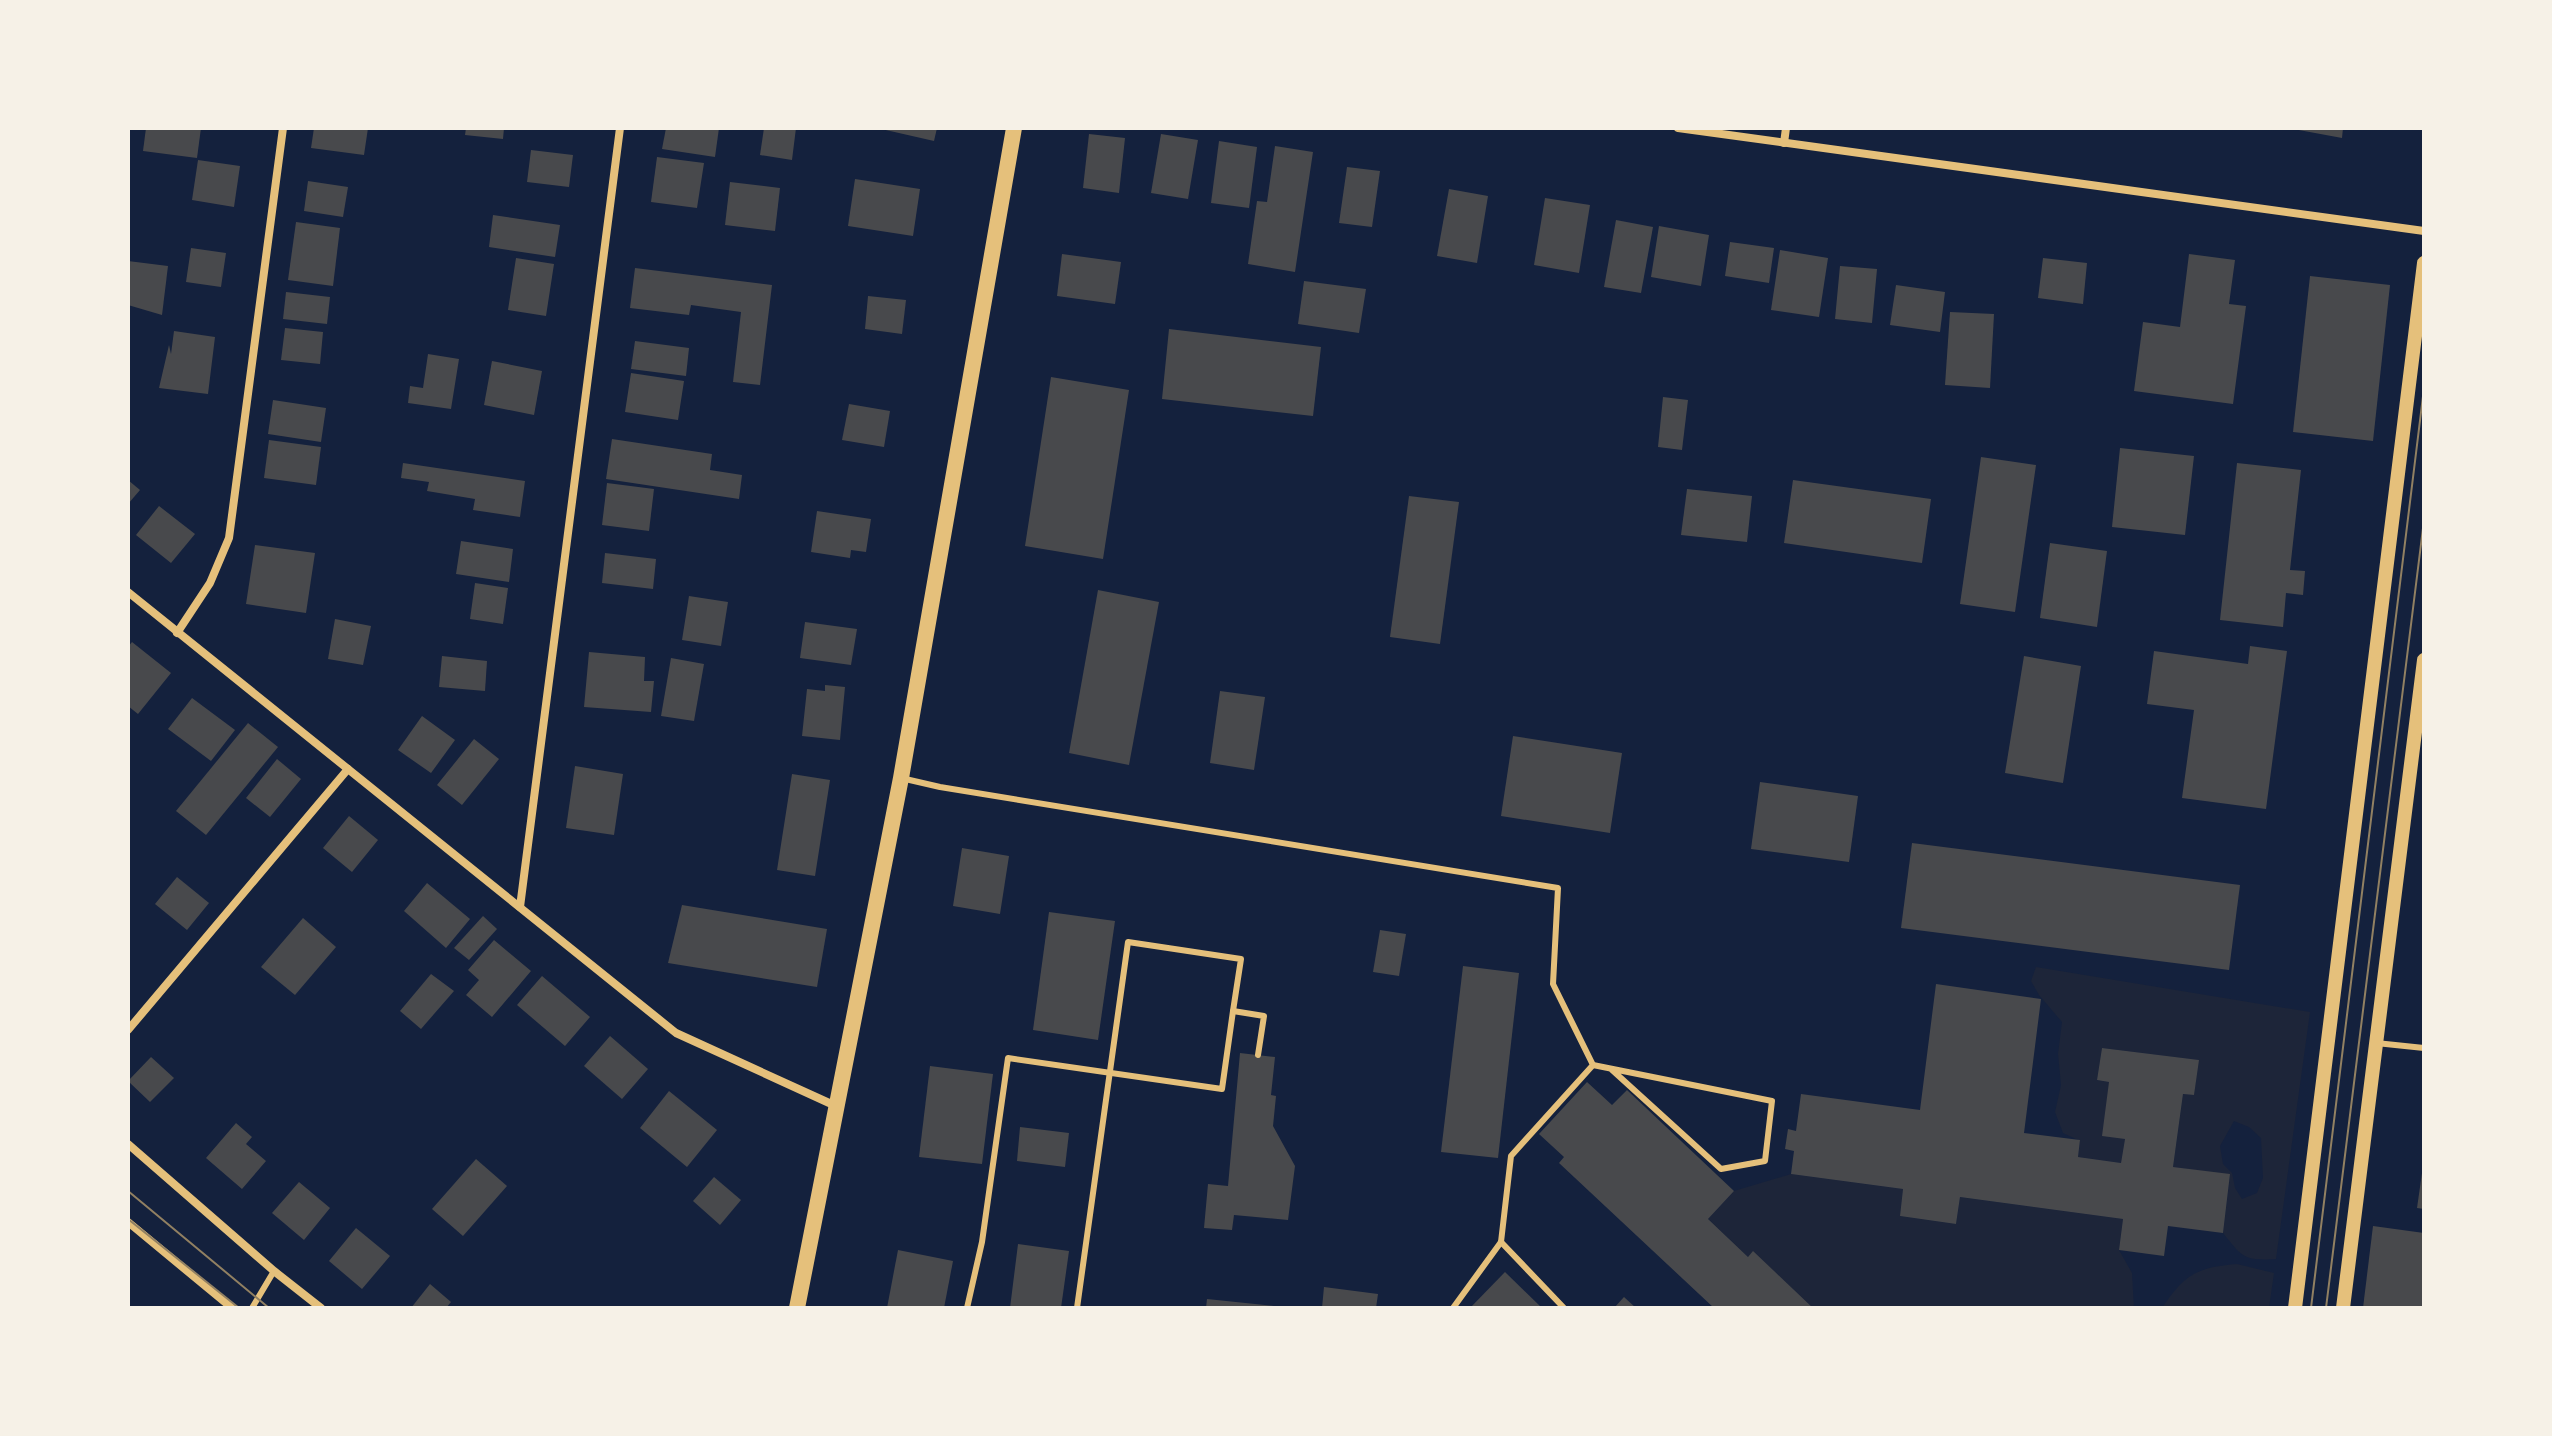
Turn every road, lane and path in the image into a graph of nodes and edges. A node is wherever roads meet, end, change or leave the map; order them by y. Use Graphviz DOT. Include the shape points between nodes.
graph roads {
  1 [pos="283,128"];
  2 [pos="620,128"];
  3 [pos="1014,128"];
  4 [pos="1678,128"];
  5 [pos="1786,128"];
  6 [pos="1784,143"];
  7 [pos="2424,231"];
  8 [pos="2424,263"];
  9 [pos="128,592"];
  10 [pos="177,633"];
  11 [pos="2424,660"];
  12 [pos="348,769"];
  13 [pos="901,778"];
  14 [pos="520,907"];
  15 [pos="1233,1011"];
  16 [pos="128,1030"];
  17 [pos="2376,1043"];
  18 [pos="2424,1048"];
  19 [pos="1258,1055"];
  20 [pos="1593,1065"];
  21 [pos="1611,1069"];
  22 [pos="1110,1072"];
  23 [pos="838,1107"];
  24 [pos="128,1144"];
  25 [pos="128,1222"];
  26 [pos="1501,1242"];
  27 [pos="274,1271"];
  28 [pos="232,1308"];
  29 [pos="252,1308"];
  30 [pos="321,1308"];
  31 [pos="797,1308"];
  32 [pos="967,1308"];
  33 [pos="1077,1308"];
  34 [pos="1453,1308"];
  35 [pos="1564,1308"];
  36 [pos="2295,1308"];
  37 [pos="2343,1308"];
  1 -- 10 [label="street" via="229,538 210,583"];
  2 -- 14 [label="street"];
  3 -- 13 [label="main road"];
  4 -- 6 [label="street"];
  5 -- 6 [label="street"];
  6 -- 7 [label="street"];
  8 -- 36 [label="street"];
  9 -- 10 [label="street"];
  10 -- 12 [label="street"];
  11 -- 17 [label="street"];
  12 -- 14 [label="street"];
  12 -- 16 [label="street"];
  13 -- 20 [label="lane" via="1558,888 1553,984"];
  13 -- 23 [label="main road"];
  14 -- 23 [label="street" via="676,1033"];
  15 -- 19 [label="lane" via="1264,1016"];
  15 -- 22 [label="lane" via="1222,1089"];
  15 -- 22 [label="lane" via="1241,959 1128,942"];
  17 -- 18 [label="lane"];
  17 -- 37 [label="street"];
  20 -- 21 [label="lane"];
  20 -- 26 [label="lane" via="1511,1156"];
  21 -- 21 [label="lane" via="1772,1101 1765,1161 1721,1169"];
  22 -- 32 [label="lane" via="1008,1058 982,1242"];
  22 -- 33 [label="lane"];
  23 -- 31 [label="main road"];
  24 -- 27 [label="street"];
  25 -- 28 [label="street"];
  26 -- 34 [label="lane"];
  26 -- 35 [label="lane"];
  27 -- 29 [label="lane"];
  27 -- 30 [label="street"];
}
